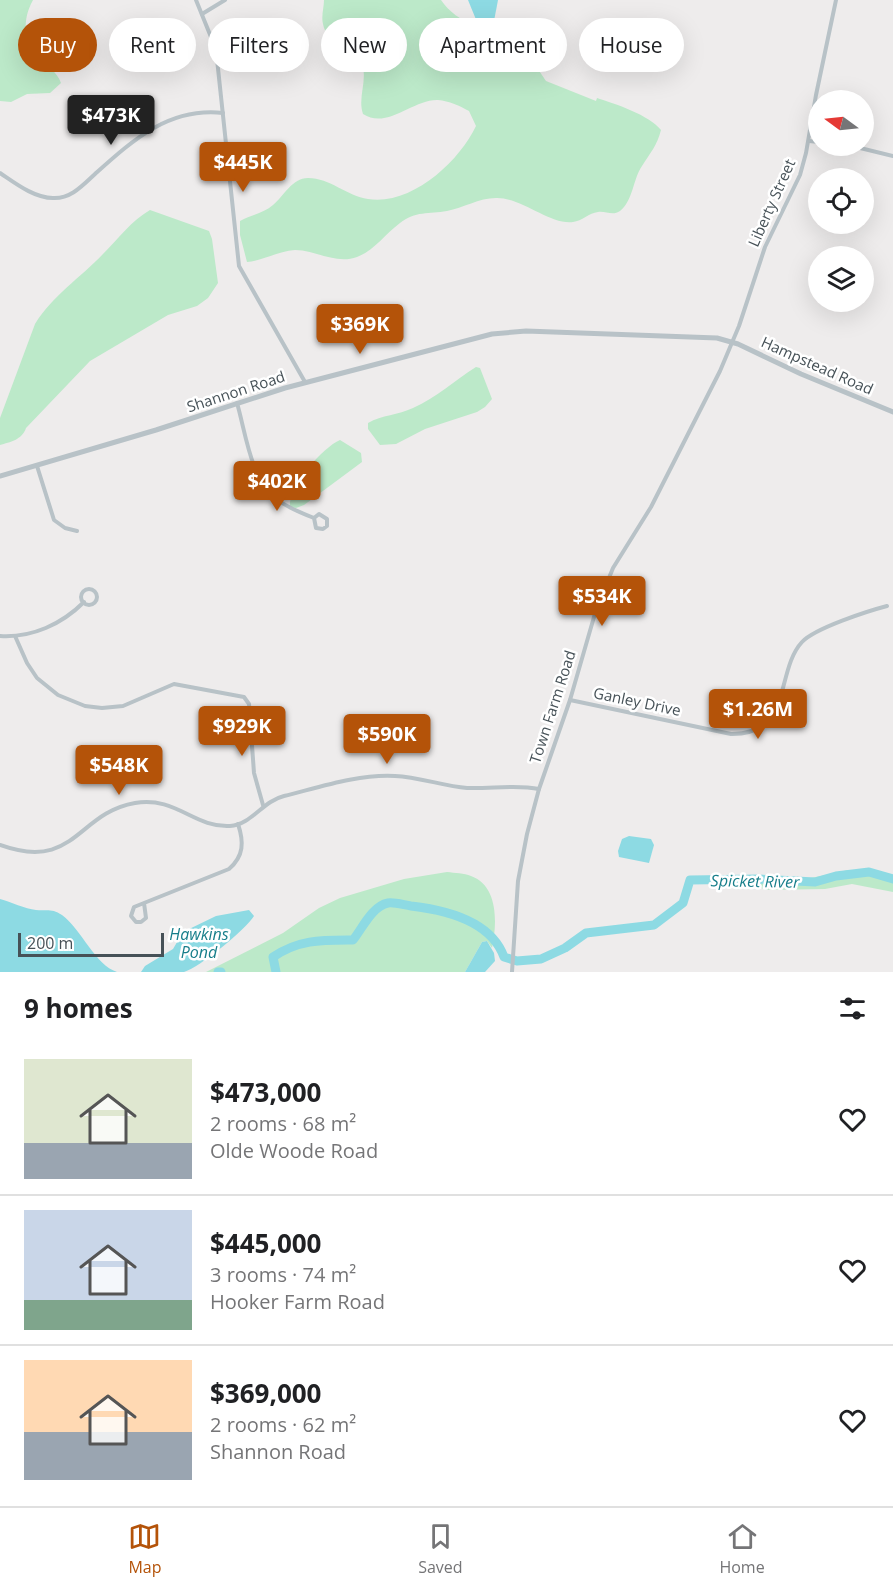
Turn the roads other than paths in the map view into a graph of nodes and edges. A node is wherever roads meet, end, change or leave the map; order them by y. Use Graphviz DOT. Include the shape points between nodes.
graph roads {
  1 [pos="196,0"];
  2 [pos="225,0"];
  3 [pos="836,0"];
  4 [pos="202,14"];
  5 [pos="817,90"];
  6 [pos="223,113"];
  7 [pos="808,145"];
  8 [pos="874,151"];
  9 [pos="893,156"];
  10 [pos="0,172"];
  11 [pos="732,342"];
  12 [pos="305,382"];
  13 [pos="237,404"];
  14 [pos="893,412"];
  15 [pos="37,466"];
  16 [pos="0,476"];
  17 [pos="314,518"];
  18 [pos="77,531"];
  19 [pos="84,602"];
  20 [pos="887,606"];
  21 [pos="0,636"];
  22 [pos="15,636"];
  23 [pos="570,700"];
  24 [pos="539,789"];
  25 [pos="264,805"];
  26 [pos="238,824"];
  27 [pos="0,845"];
  28 [pos="144,903"];
  29 [pos="512,972"];
  1 -- 4 [label="street"];
  2 -- 4 [label="street"];
  3 -- 5 [label="street, Liberty Street"];
  4 -- 6 [label="street" via="214,48"];
  6 -- 10 [label="street" via="194,113 161,122 133,141 79,189 62,198 39,196"];
  6 -- 12 [label="street" via="240,266"];
  7 -- 11 [label="street, Liberty Street" via="800,175 765,247"];
  8 -- 9 [label="street"];
  11 -- 12 [label="street, Shannon Road" via="691,337 503,332"];
  11 -- 14 [label="street, Hampstead Road"];
  11 -- 23 [label="street, Town Farm Road" via="671,470 603,589"];
  12 -- 13 [label="street, Shannon Road"];
  13 -- 15 [label="street, Shannon Road"];
  13 -- 17 [label="street" via="264,485 276,499"];
  15 -- 16 [label="street, Shannon Road"];
  15 -- 18 [label="street" via="54,520"];
  19 -- 19 [label="street" via="83,592 95,591 95,602"];
  19 -- 22 [label="street" via="56,623"];
  20 -- 23 [label="street, Ganley Drive" via="807,638 796,651 774,711 748,732 731,734"];
  21 -- 22 [label="street"];
  22 -- 25 [label="street" via="31,671 43,684 85,706 123,706 174,684 246,699 251,716 254,773"];
  23 -- 24 [label="street, Town Farm Road"];
  24 -- 25 [label="street" via="465,788 404,776 379,776 280,796"];
  24 -- 29 [label="street, Town Farm Road" via="520,869"];
  25 -- 26 [label="street"];
  26 -- 27 [label="street" via="213,825 171,805 142,802 117,808 49,851 27,853"];
  26 -- 28 [label="street" via="243,847 229,869"];
  28 -- 28 [label="street" via="131,911 136,922 146,918"];
}
